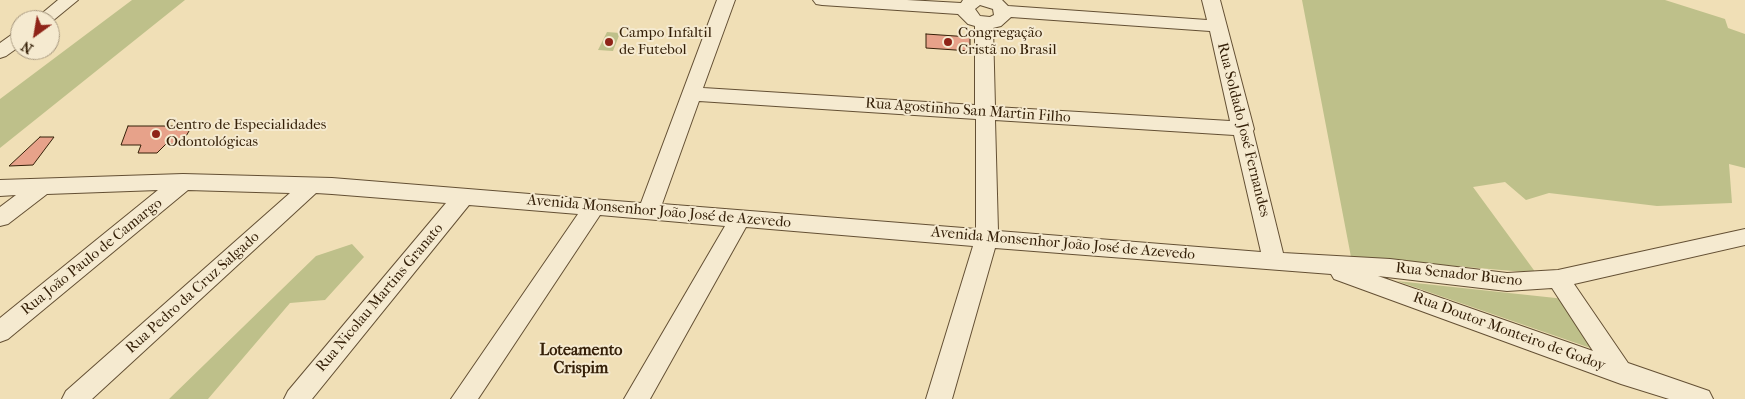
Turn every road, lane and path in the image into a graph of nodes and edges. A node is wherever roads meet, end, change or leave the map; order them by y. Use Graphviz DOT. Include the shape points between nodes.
graph roads {
  1 [pos="69,0"];
  2 [pos="726,0"];
  3 [pos="822,0"];
  4 [pos="1211,0"];
  5 [pos="999,4"];
  6 [pos="966,9"];
  7 [pos="56,10"];
  8 [pos="984,23"];
  9 [pos="1217,26"];
  10 [pos="692,94"];
  11 [pos="985,112"];
  12 [pos="1244,129"];
  13 [pos="183,182"];
  14 [pos="311,186"];
  15 [pos="42,187"];
  16 [pos="0,188"];
  17 [pos="464,196"];
  18 [pos="595,206"];
  19 [pos="648,212"];
  20 [pos="0,218"];
  21 [pos="739,220"];
  22 [pos="987,237"];
  23 [pos="1745,237"];
  24 [pos="1274,261"];
  25 [pos="1318,265"];
  26 [pos="1389,278"];
  27 [pos="1558,279"];
  28 [pos="0,332"];
  29 [pos="1621,373"];
  30 [pos="75,399"];
  31 [pos="297,399"];
  32 [pos="464,399"];
  33 [pos="637,399"];
  34 [pos="939,399"];
  35 [pos="1700,399"];
  1 -- 7 [label="street"];
  2 -- 10 [label="street"];
  3 -- 6 [label="street"];
  4 -- 9 [label="street, Rua Soldado José Fernandes"];
  5 -- 6 [label="street" via="977,0"];
  5 -- 8 [label="street" via="1002,17 995,22"];
  5 -- 9 [label="street"];
  6 -- 8 [label="street" via="967,15"];
  8 -- 11 [label="street"];
  9 -- 12 [label="street, Rua Soldado José Fernandes"];
  10 -- 11 [label="street, Rua Agostinho San Martin Filho"];
  10 -- 19 [label="street"];
  11 -- 12 [label="street, Rua Agostinho San Martin Filho"];
  11 -- 22 [label="street"];
  12 -- 24 [label="street, Rua Soldado José Fernandes"];
  13 -- 14 [label="street, Avenida Monsenhor João José de Azevedo"];
  13 -- 15 [label="street, Avenida Monsenhor João José de Azevedo"];
  13 -- 28 [label="street, Rua João Paulo de Camargo"];
  14 -- 17 [label="street, Avenida Monsenhor João José de Azevedo"];
  14 -- 30 [label="street, Rua Pedro da Cruz Salgado"];
  15 -- 16 [label="street, Avenida Monsenhor João José de Azevedo"];
  15 -- 20 [label="street"];
  17 -- 18 [label="street, Avenida Monsenhor João José de Azevedo"];
  17 -- 31 [label="street, Rua Nicolau Martins Granato"];
  18 -- 19 [label="street, Avenida Monsenhor João José de Azevedo"];
  18 -- 32 [label="street"];
  19 -- 21 [label="street, Avenida Monsenhor João José de Azevedo"];
  21 -- 22 [label="street, Avenida Monsenhor João José de Azevedo"];
  21 -- 33 [label="street"];
  22 -- 24 [label="street, Avenida Monsenhor João José de Azevedo"];
  22 -- 34 [label="street"];
  23 -- 27 [label="street, Rua Senador Bueno"];
  24 -- 25 [label="street, Avenida Monsenhor João José de Azevedo"];
  25 -- 26 [label="street, Rua Doutor Monteiro de Godoy"];
  26 -- 27 [label="street, Rua Senador Bueno" via="1507,282"];
  26 -- 29 [label="street, Rua Doutor Monteiro de Godoy"];
  27 -- 29 [label="street"];
  29 -- 35 [label="street, Rua Doutor Monteiro de Godoy"];
}
